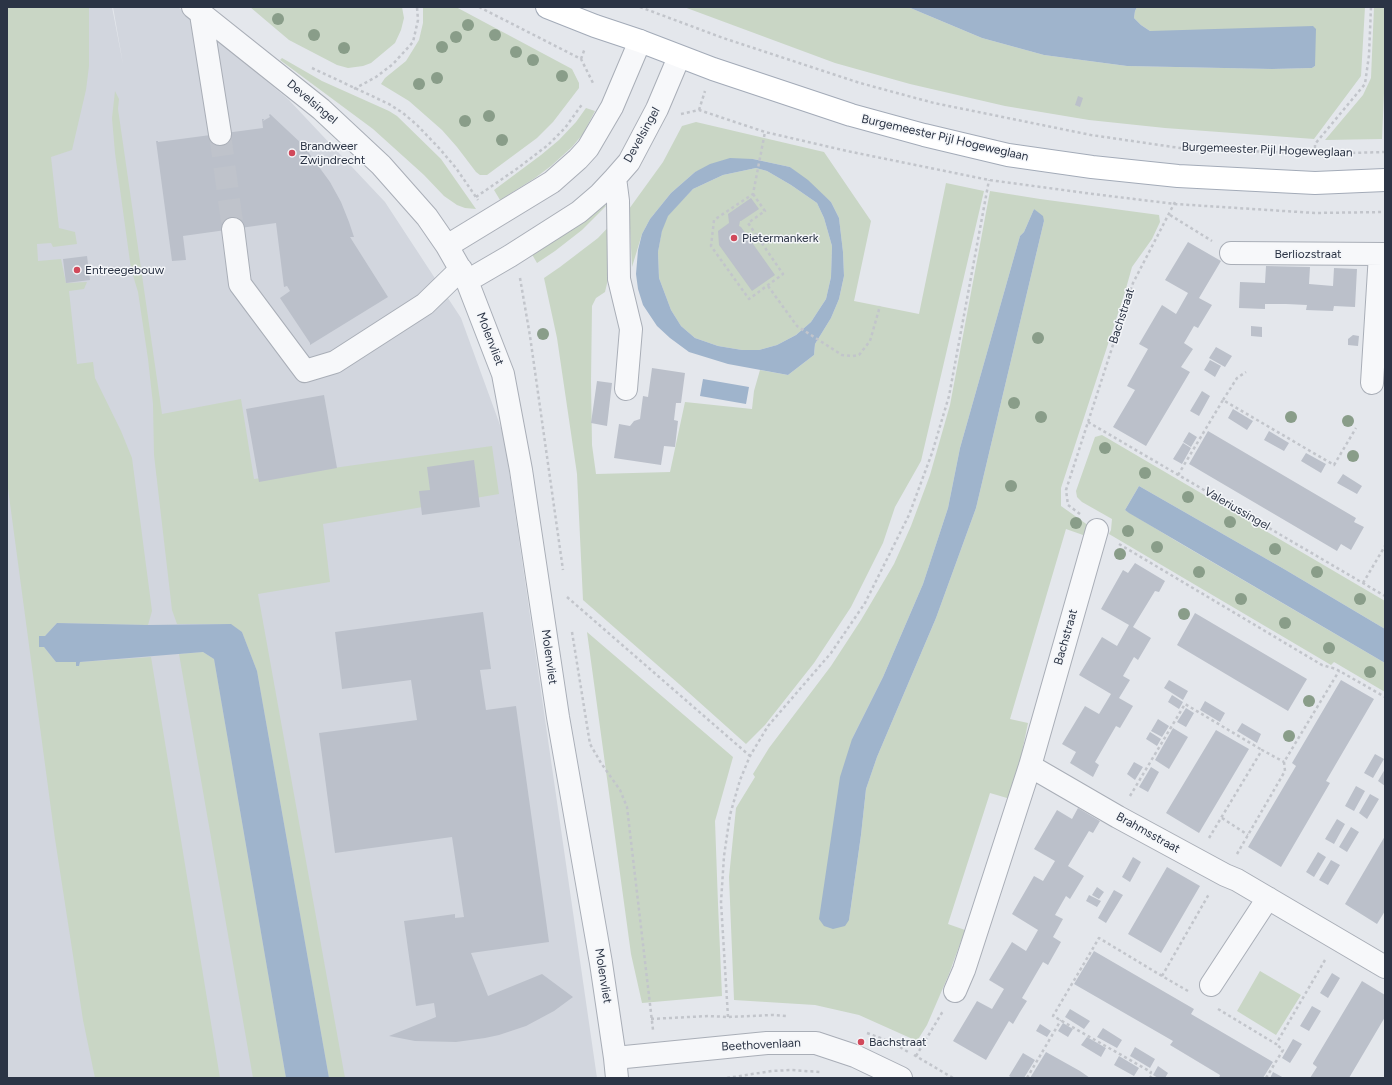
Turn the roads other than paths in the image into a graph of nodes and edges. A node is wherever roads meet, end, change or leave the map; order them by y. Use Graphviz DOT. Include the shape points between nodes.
graph roads {
  1 [pos="547,7"];
  2 [pos="197,10"];
  3 [pos="640,41"];
  4 [pos="679,57"];
  5 [pos="220,134"];
  6 [pos="615,178"];
  7 [pos="1385,180"];
  8 [pos="233,229"];
  9 [pos="447,246"];
  10 [pos="1231,253"];
  11 [pos="1382,254"];
  12 [pos="464,275"];
  13 [pos="1372,383"];
  14 [pos="626,389"];
  15 [pos="1097,530"];
  16 [pos="1030,766"];
  17 [pos="1268,898"];
  18 [pos="1385,967"];
  19 [pos="1211,985"];
  20 [pos="955,991"];
  21 [pos="616,1068"];
  22 [pos="907,1070"];
  1 -- 3 [label="main road, Burgemeester Pijl Hogeweglaan"];
  2 -- 5 [label="street"];
  2 -- 9 [label="street, Develsingel" via="348,133 422,211"];
  3 -- 4 [label="main road, Burgemeester Pijl Hogeweglaan"];
  3 -- 9 [label="street" via="604,123 578,159 552,182"];
  4 -- 6 [label="street, Develsingel" via="657,109 629,162"];
  4 -- 7 [label="main road, Burgemeester Pijl Hogeweglaan" via="851,115 1008,154 1092,167 1178,176 1315,183"];
  6 -- 12 [label="street, Develsingel" via="579,212 510,256"];
  6 -- 14 [label="street" via="618,201 619,280 631,329"];
  8 -- 12 [label="street, Develsingel" via="240,284 305,371 335,362 425,304"];
  9 -- 12 [label="street, Molenvliet"];
  10 -- 11 [label="street, Berliozstraat"];
  11 -- 13 [label="street"];
  12 -- 21 [label="street, Molenvliet" via="504,374"];
  15 -- 16 [label="street, Bachstraat"];
  16 -- 17 [label="street, Brahmsstraat"];
  16 -- 20 [label="street, Bachstraat"];
  17 -- 18 [label="street, Brahmsstraat"];
  17 -- 19 [label="street"];
  21 -- 22 [label="street, Beethovenlaan" via="656,1054 767,1043 816,1043"];
}
